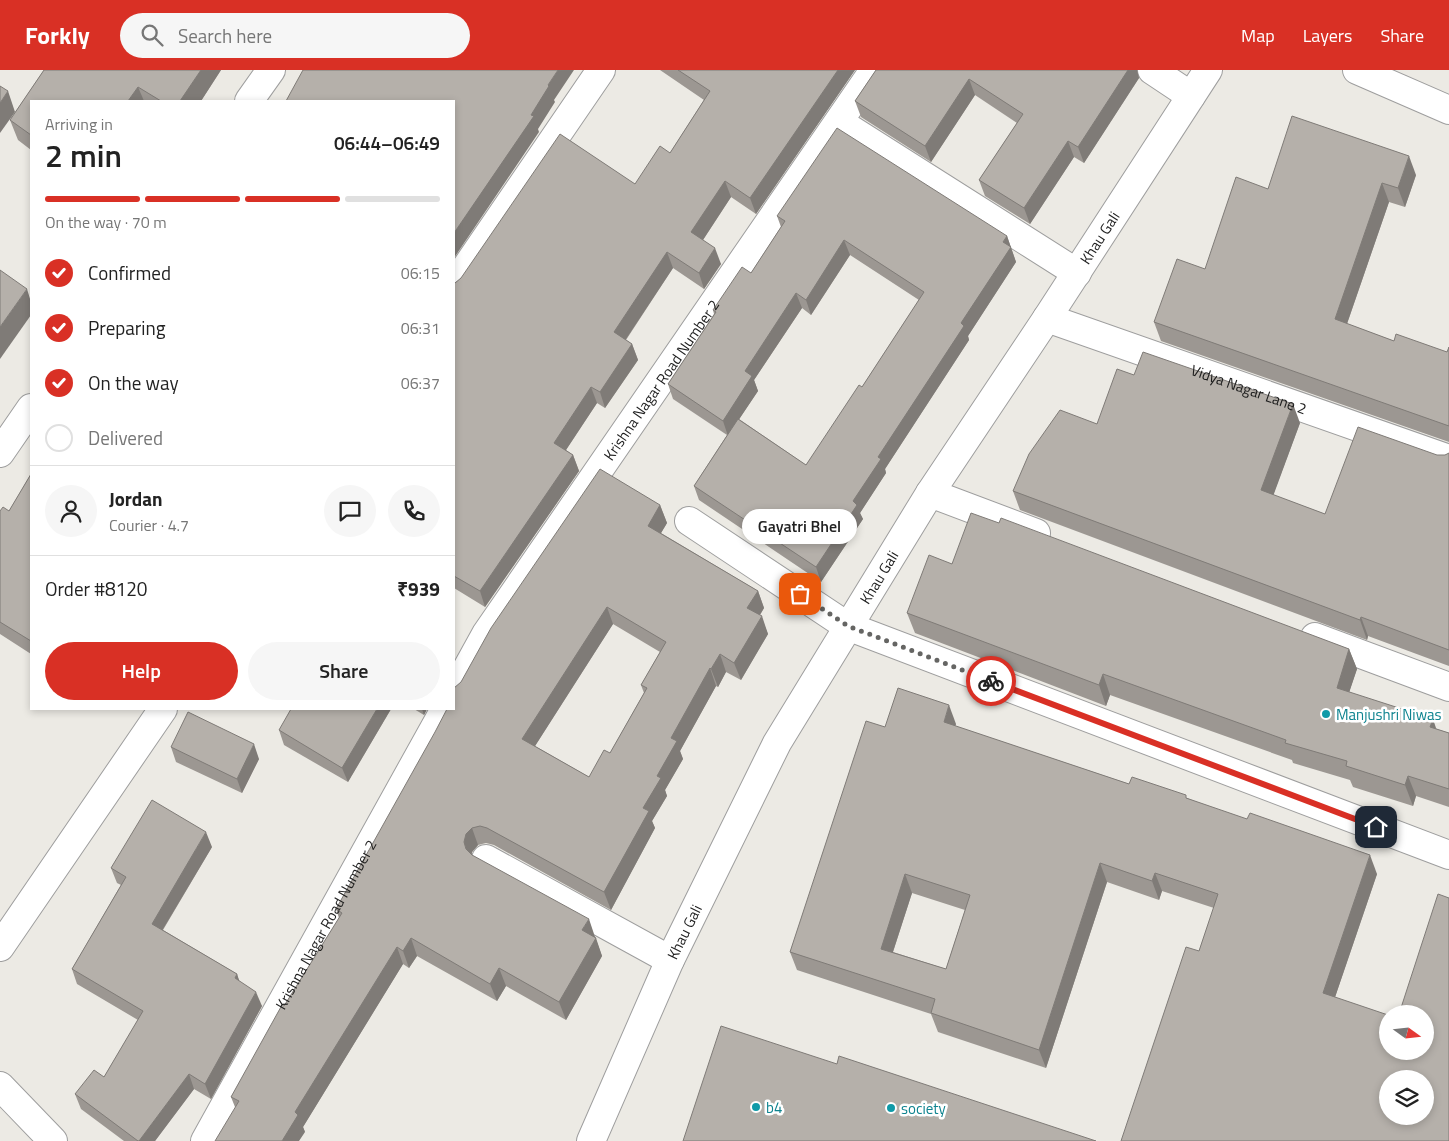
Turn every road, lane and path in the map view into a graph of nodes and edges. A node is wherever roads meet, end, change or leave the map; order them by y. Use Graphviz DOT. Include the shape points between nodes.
graph roads {
  1 [pos="271,70"];
  2 [pos="601,70"];
  3 [pos="874,70"];
  4 [pos="1152,70"];
  5 [pos="1208,70"];
  6 [pos="1357,70"];
  7 [pos="1191,96"];
  8 [pos="250,100"];
  9 [pos="1449,110"];
  10 [pos="839,122"];
  11 [pos="1077,272"];
  12 [pos="455,284"];
  13 [pos="1048,318"];
  14 [pos="30,409"];
  15 [pos="0,452"];
  16 [pos="1449,459"];
  17 [pos="930,493"];
  18 [pos="689,521"];
  19 [pos="1060,542"];
  20 [pos="848,626"];
  21 [pos="1291,628"];
  22 [pos="1449,687"];
  23 [pos="455,690"];
  24 [pos="162,710"];
  25 [pos="444,710"];
  26 [pos="1449,855"];
  27 [pos="486,859"];
  28 [pos="0,947"];
  29 [pos="670,960"];
  30 [pos="0,1086"];
  31 [pos="53,1141"];
  32 [pos="205,1141"];
  33 [pos="591,1141"];
  1 -- 8 [label="street"];
  2 -- 12 [label="street"];
  3 -- 10 [label="street, Krishna Nagar Road Number 2"];
  4 -- 7 [label="street"];
  5 -- 7 [label="street, Khau Gali"];
  6 -- 9 [label="street"];
  7 -- 11 [label="street, Khau Gali"];
  10 -- 11 [label="street"];
  10 -- 23 [label="street, Krishna Nagar Road Number 2" via="486,634"];
  11 -- 13 [label="street, Khau Gali"];
  13 -- 16 [label="street, Vidya Nagar Lane 2"];
  13 -- 17 [label="street, Khau Gali"];
  14 -- 15 [label="street"];
  17 -- 19 [label="street"];
  17 -- 20 [label="street, Khau Gali"];
  18 -- 20 [label="street"];
  20 -- 26 [label="street"];
  20 -- 29 [label="street, Khau Gali" via="777,743"];
  21 -- 22 [label="street"];
  24 -- 28 [label="street"];
  25 -- 32 [label="street, Krishna Nagar Road Number 2"];
  27 -- 29 [label="street"];
  29 -- 33 [label="street, Khau Gali"];
  30 -- 31 [label="street"];
}
